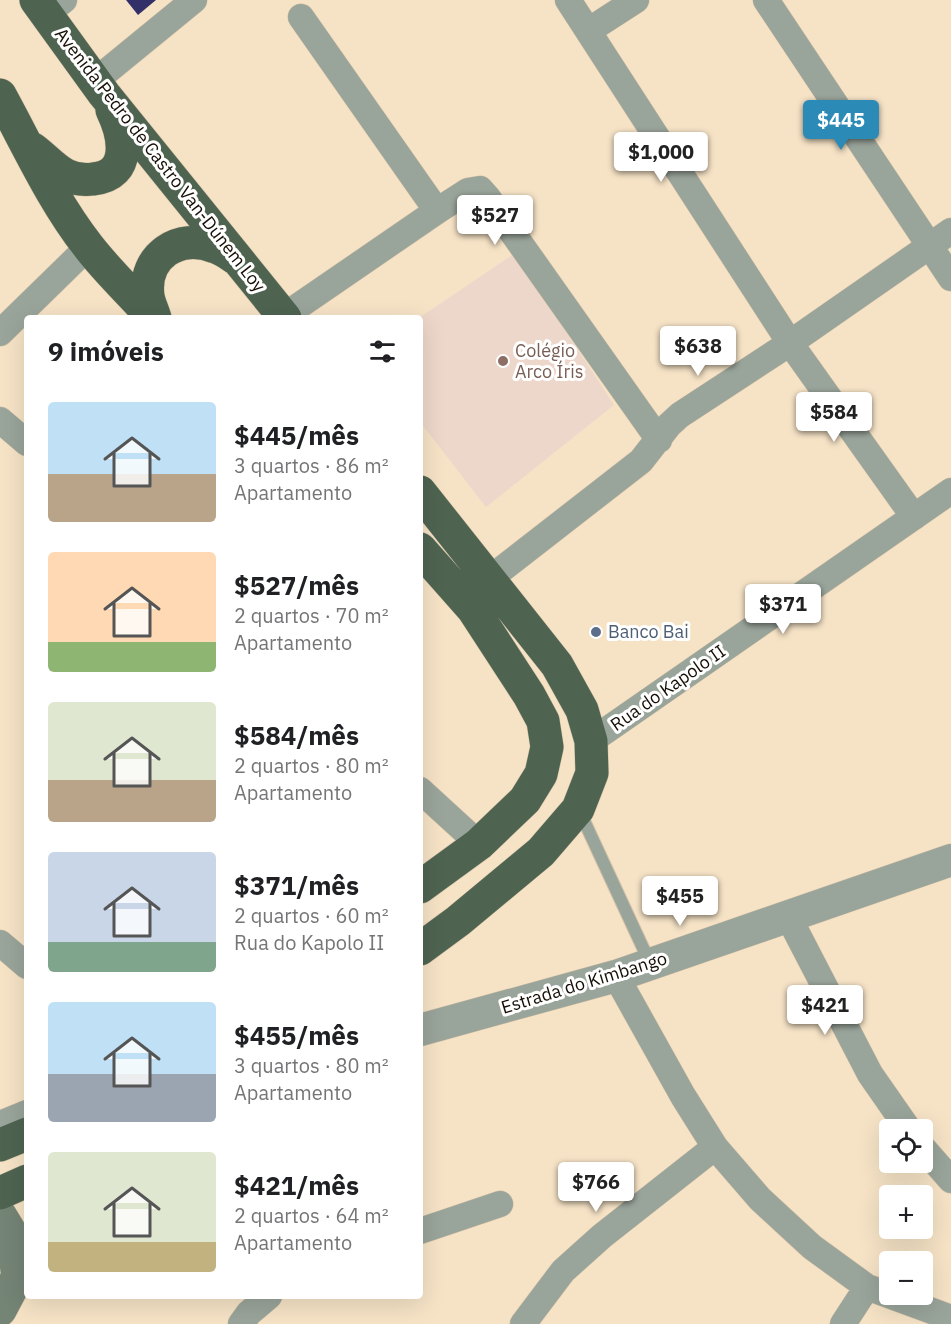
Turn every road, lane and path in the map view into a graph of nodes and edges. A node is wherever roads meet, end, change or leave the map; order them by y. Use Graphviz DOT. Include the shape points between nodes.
graph roads {
  1 [pos="194,0"];
  2 [pos="568,0"];
  3 [pos="636,0"];
  4 [pos="766,0"];
  5 [pos="48,5"];
  6 [pos="301,17"];
  7 [pos="588,31"];
  8 [pos="99,88"];
  9 [pos="11,125"];
  10 [pos="436,211"];
  11 [pos="951,231"];
  12 [pos="930,244"];
  13 [pos="88,247"];
  14 [pos="239,261"];
  15 [pos="951,278"];
  16 [pos="151,315"];
  17 [pos="153,315"];
  18 [pos="283,315"];
  19 [pos="288,315"];
  20 [pos="0,333"];
  21 [pos="790,343"];
  22 [pos="0,420"];
  23 [pos="24,440"];
  24 [pos="659,440"];
  25 [pos="951,491"];
  26 [pos="423,496"];
  27 [pos="914,517"];
  28 [pos="423,552"];
  29 [pos="488,580"];
  30 [pos="591,741"];
  31 [pos="423,793"];
  32 [pos="578,809"];
  33 [pos="479,844"];
  34 [pos="951,860"];
  35 [pos="423,885"];
  36 [pos="788,916"];
  37 [pos="0,943"];
  38 [pos="423,947"];
  39 [pos="24,963"];
  40 [pos="650,964"];
  41 [pos="616,976"];
  42 [pos="423,1029"];
  43 [pos="24,1114"];
  44 [pos="901,1119"];
  45 [pos="0,1124"];
  46 [pos="24,1135"];
  47 [pos="0,1145"];
  48 [pos="715,1147"];
  49 [pos="933,1160"];
  50 [pos="951,1180"];
  51 [pos="24,1181"];
  52 [pos="0,1193"];
  53 [pos="500,1204"];
  54 [pos="0,1215"];
  55 [pos="423,1230"];
  56 [pos="22,1269"];
  57 [pos="867,1287"];
  58 [pos="265,1299"];
  59 [pos="0,1310"];
  60 [pos="950,1321"];
  61 [pos="241,1324"];
  62 [pos="523,1324"];
  63 [pos="843,1324"];
  1 -- 8 [label="street"];
  2 -- 7 [label="street"];
  3 -- 7 [label="street"];
  4 -- 12 [label="street"];
  5 -- 8 [label="highway, Avenida Pedro de Castro Van-Dúnem Loy"];
  6 -- 10 [label="street"];
  7 -- 21 [label="street"];
  8 -- 9 [label="highway" via="123,139 119,165 99,179 65,175"];
  8 -- 14 [label="highway, Avenida Pedro de Castro Van-Dúnem Loy"];
  9 -- 13 [label="highway"];
  10 -- 19 [label="street"];
  10 -- 24 [label="street" via="468,191 480,189"];
  11 -- 12 [label="street"];
  12 -- 15 [label="street"];
  12 -- 21 [label="street"];
  13 -- 16 [label="highway"];
  13 -- 20 [label="street"];
  14 -- 17 [label="highway" via="203,243 180,245 160,255 151,266 148,280"];
  14 -- 18 [label="highway, Avenida Pedro de Castro Van-Dúnem Loy"];
  21 -- 24 [label="street" via="680,415"];
  21 -- 27 [label="street"];
  22 -- 23 [label="street"];
  24 -- 29 [label="street" via="633,468"];
  25 -- 27 [label="street, Rua do Kapolo II"];
  26 -- 29 [label="highway"];
  27 -- 30 [label="street, Rua do Kapolo II"];
  28 -- 33 [label="highway" via="473,609 529,694 543,721 548,747 541,774 525,800"];
  29 -- 30 [label="highway" via="557,665 582,710"];
  30 -- 32 [label="highway" via="592,773"];
  31 -- 33 [label="street"];
  32 -- 38 [label="highway" via="542,852"];
  32 -- 40 [label="lane"];
  33 -- 35 [label="highway"];
  34 -- 36 [label="street, Estrada do Kimbango"];
  36 -- 40 [label="street, Estrada do Kimbango"];
  36 -- 44 [label="street" via="870,1074"];
  37 -- 39 [label="street"];
  40 -- 41 [label="street, Estrada do Kimbango"];
  41 -- 42 [label="street, Estrada do Kimbango"];
  41 -- 48 [label="street"];
  43 -- 45 [label="street"];
  46 -- 47 [label="highway"];
  48 -- 57 [label="street" via="760,1199 812,1247"];
  48 -- 62 [label="street" via="563,1271"];
  49 -- 50 [label="street"];
  51 -- 52 [label="highway"];
  53 -- 55 [label="street"];
  54 -- 56 [label="main road" via="11,1233"];
  56 -- 59 [label="main road"];
  57 -- 60 [label="street"];
  57 -- 63 [label="street"];
  58 -- 61 [label="street"];
}
